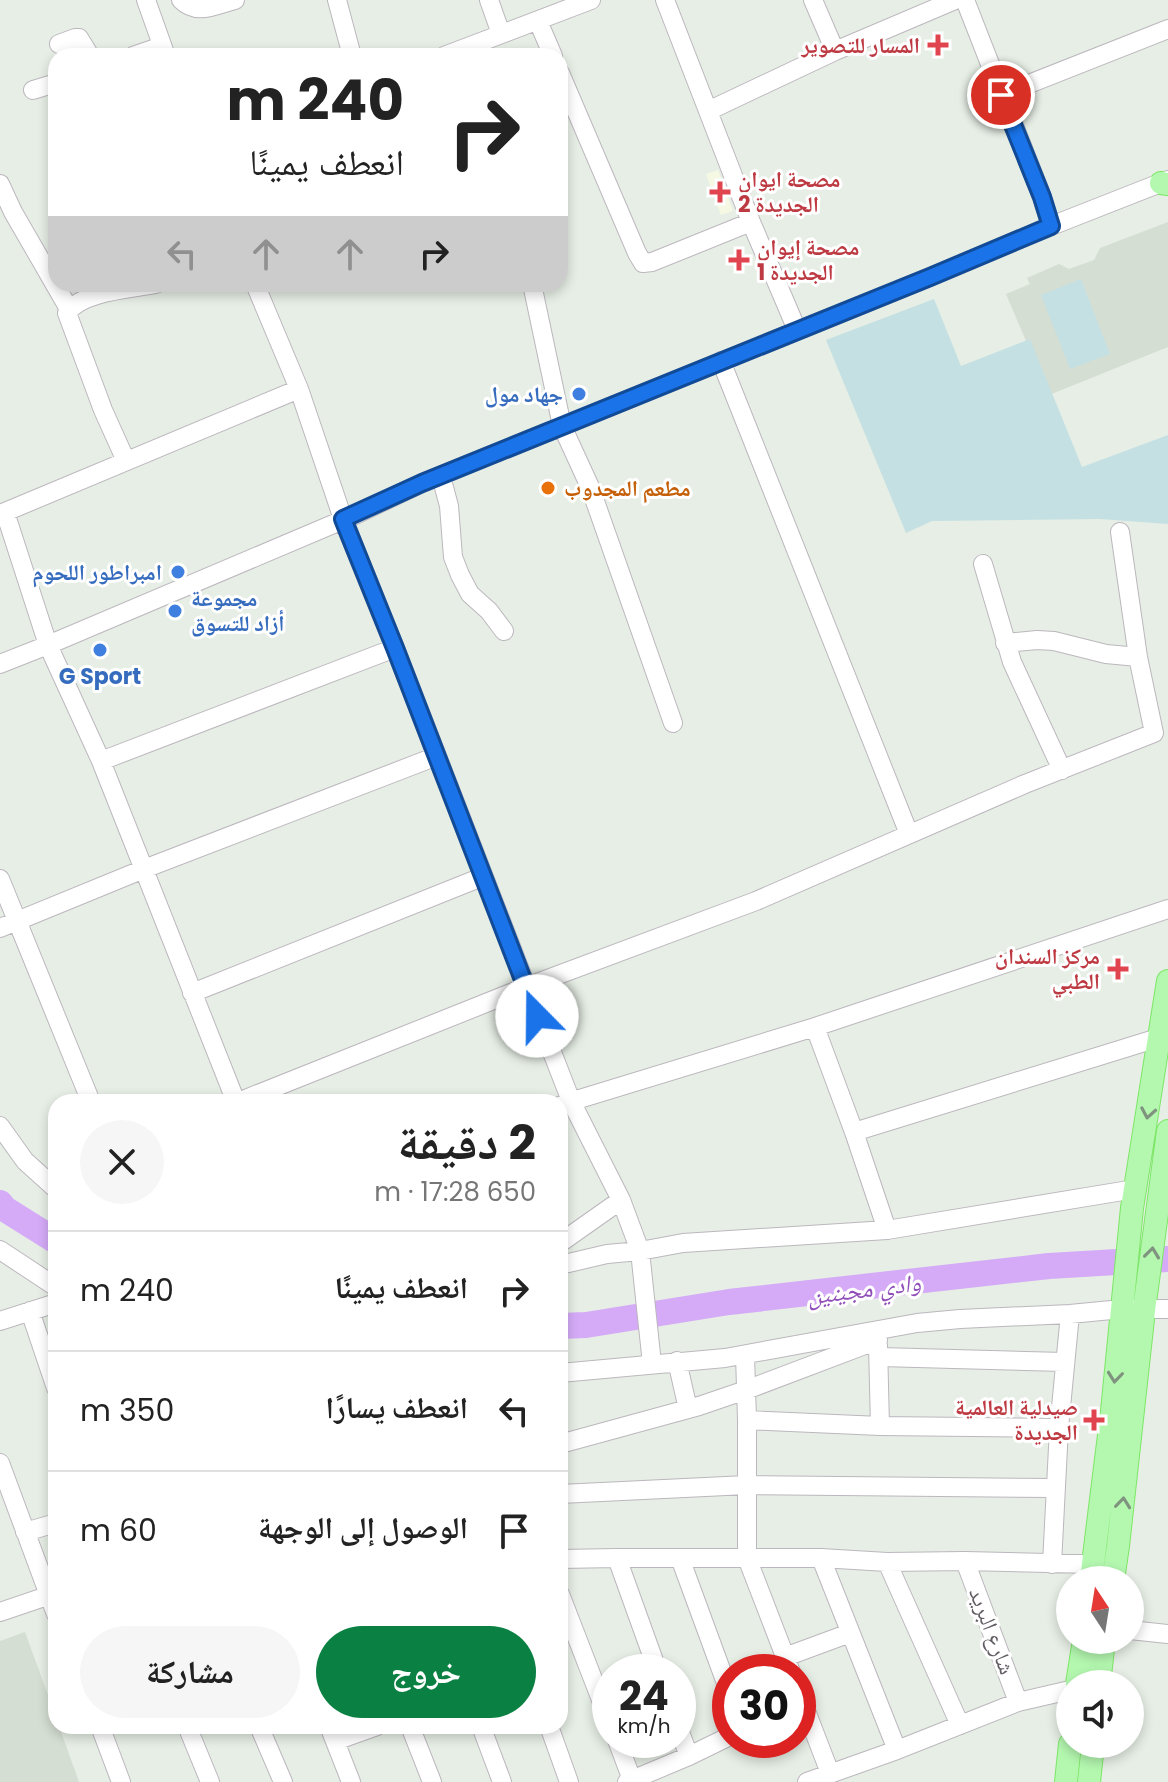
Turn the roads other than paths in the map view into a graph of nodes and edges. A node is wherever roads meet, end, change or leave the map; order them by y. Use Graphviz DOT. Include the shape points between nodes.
graph roads {
  1 [pos="146,0"];
  2 [pos="181,0"];
  3 [pos="235,0"];
  4 [pos="337,0"];
  5 [pos="489,0"];
  6 [pos="591,0"];
  7 [pos="665,0"];
  8 [pos="813,0"];
  9 [pos="955,0"];
  10 [pos="965,0"];
  11 [pos="538,21"];
  12 [pos="1168,29"];
  13 [pos="501,34"];
  14 [pos="59,44"];
  15 [pos="85,48"];
  16 [pos="163,48"];
  17 [pos="350,48"];
  18 [pos="465,48"];
  19 [pos="550,48"];
  20 [pos="835,51"];
  21 [pos="48,85"];
  22 [pos="33,90"];
  23 [pos="568,92"];
  24 [pos="1001,95"];
  25 [pos="708,111"];
  26 [pos="1166,182"];
  27 [pos="0,184"];
  28 [pos="751,222"];
  29 [pos="1051,226"];
  30 [pos="48,273"];
  31 [pos="59,292"];
  32 [pos="115,292"];
  33 [pos="258,292"];
  34 [pos="534,292"];
  35 [pos="69,309"];
  36 [pos="797,330"];
  37 [pos="721,361"];
  38 [pos="299,389"];
  39 [pos="562,426"];
  40 [pos="126,461"];
  41 [pos="441,476"];
  42 [pos="2,513"];
  43 [pos="343,519"];
  44 [pos="1120,532"];
  45 [pos="983,564"];
  46 [pos="504,631"];
  47 [pos="1005,643"];
  48 [pos="48,645"];
  49 [pos="395,648"];
  50 [pos="1138,657"];
  51 [pos="0,664"];
  52 [pos="673,723"];
  53 [pos="1161,730"];
  54 [pos="437,756"];
  55 [pos="101,761"];
  56 [pos="1062,770"];
  57 [pos="909,834"];
  58 [pos="144,869"];
  59 [pos="482,877"];
  60 [pos="0,879"];
  61 [pos="1168,909"];
  62 [pos="8,924"];
  63 [pos="526,987"];
  64 [pos="1167,989"];
  65 [pos="192,993"];
  66 [pos="815,1027"];
  67 [pos="1161,1037"];
  68 [pos="87,1094"];
  69 [pos="234,1094"];
  70 [pos="257,1094"];
  71 [pos="562,1094"];
  72 [pos="568,1102"];
  73 [pos="568,1108"];
  74 [pos="0,1126"];
  75 [pos="1168,1131"];
  76 [pos="854,1132"];
  77 [pos="48,1181"];
  78 [pos="1162,1195"];
  79 [pos="1133,1199"];
  80 [pos="621,1200"];
  81 [pos="887,1230"];
  82 [pos="568,1237"];
  83 [pos="0,1250"];
  84 [pos="640,1251"];
  85 [pos="568,1263"];
  86 [pos="48,1282"];
  87 [pos="48,1305"];
  88 [pos="1134,1305"];
  89 [pos="1168,1309"];
  90 [pos="30,1311"];
  91 [pos="1070,1314"];
  92 [pos="0,1321"];
  93 [pos="879,1342"];
  94 [pos="745,1355"];
  95 [pos="677,1361"];
  96 [pos="1064,1362"];
  97 [pos="48,1364"];
  98 [pos="652,1364"];
  99 [pos="568,1372"];
  100 [pos="746,1390"];
  101 [pos="688,1409"];
  102 [pos="747,1420"];
  103 [pos="880,1426"];
  104 [pos="1059,1428"];
  105 [pos="568,1442"];
  106 [pos="0,1465"];
  107 [pos="747,1485"];
  108 [pos="1054,1488"];
  109 [pos="568,1494"];
  110 [pos="48,1525"];
  111 [pos="25,1532"];
  112 [pos="617,1558"];
  113 [pos="680,1558"];
  114 [pos="747,1558"];
  115 [pos="821,1558"];
  116 [pos="568,1559"];
  117 [pos="965,1561"];
  118 [pos="887,1562"];
  119 [pos="1052,1564"];
  120 [pos="1062,1566"];
  121 [pos="1093,1566"];
  122 [pos="1115,1566"];
  123 [pos="48,1585"];
  124 [pos="48,1595"];
  125 [pos="0,1612"];
  126 [pos="568,1615"];
  127 [pos="1144,1631"];
  128 [pos="850,1633"];
  129 [pos="1168,1634"];
  130 [pos="652,1654"];
  131 [pos="715,1654"];
  132 [pos="784,1654"];
  133 [pos="808,1654"];
  134 [pos="592,1677"];
  135 [pos="1056,1693"];
  136 [pos="1018,1702"];
  137 [pos="960,1725"];
  138 [pos="103,1734"];
  139 [pos="190,1734"];
  140 [pos="262,1734"];
  141 [pos="332,1734"];
  142 [pos="413,1734"];
  143 [pos="484,1734"];
  144 [pos="552,1734"];
  145 [pos="816,1739"];
  146 [pos="897,1750"];
  147 [pos="623,1758"];
  148 [pos="684,1758"];
  149 [pos="1069,1758"];
  150 [pos="1092,1758"];
  151 [pos="857,1763"];
  152 [pos="830,1773"];
  153 [pos="630,1781"];
  154 [pos="121,1782"];
  155 [pos="210,1782"];
  156 [pos="283,1782"];
  157 [pos="351,1782"];
  158 [pos="432,1782"];
  159 [pos="502,1782"];
  160 [pos="569,1782"];
  161 [pos="807,1782"];
  162 [pos="851,1782"];
  163 [pos="1066,1782"];
  164 [pos="1089,1782"];
  1 -- 16 [label="street"];
  2 -- 3 [label="street" via="199,9"];
  4 -- 17 [label="street"];
  5 -- 13 [label="street"];
  6 -- 11 [label="street"];
  7 -- 25 [label="street"];
  8 -- 20 [label="street"];
  9 -- 20 [label="street"];
  10 -- 24 [label="street"];
  11 -- 13 [label="street"];
  11 -- 19 [label="street"];
  12 -- 24 [label="street"];
  13 -- 18 [label="street"];
  14 -- 15 [label="street" via="79,38"];
  20 -- 25 [label="street"];
  21 -- 22 [label="street"];
  23 -- 28 [label="street" via="643,263"];
  24 -- 29 [label="street"];
  25 -- 28 [label="street"];
  26 -- 29 [label="street"];
  27 -- 30 [label="street"];
  28 -- 36 [label="street"];
  29 -- 36 [label="street"];
  31 -- 35 [label="street"];
  32 -- 35 [label="street" via="85,298"];
  33 -- 38 [label="street"];
  34 -- 39 [label="street"];
  35 -- 40 [label="street" via="73,332"];
  36 -- 37 [label="street"];
  37 -- 39 [label="street"];
  37 -- 57 [label="street"];
  38 -- 40 [label="street"];
  38 -- 43 [label="street"];
  39 -- 41 [label="street"];
  39 -- 52 [label="street" via="590,487"];
  40 -- 42 [label="street"];
  41 -- 43 [label="street"];
  41 -- 46 [label="street" via="460,575"];
  42 -- 48 [label="street"];
  43 -- 48 [label="street"];
  43 -- 49 [label="street"];
  44 -- 50 [label="street"];
  45 -- 47 [label="street"];
  47 -- 50 [label="street" via="1054,641"];
  47 -- 56 [label="street"];
  48 -- 51 [label="street"];
  48 -- 55 [label="street"];
  49 -- 54 [label="street"];
  49 -- 55 [label="street"];
  50 -- 53 [label="street"];
  53 -- 56 [label="street"];
  54 -- 58 [label="street"];
  54 -- 59 [label="street"];
  55 -- 58 [label="street"];
  56 -- 57 [label="street"];
  57 -- 63 [label="street" via="756,901"];
  58 -- 62 [label="street"];
  58 -- 65 [label="street"];
  59 -- 63 [label="street"];
  59 -- 65 [label="street"];
  60 -- 62 [label="street"];
  61 -- 66 [label="street"];
  62 -- 68 [label="street"];
  63 -- 70 [label="street"];
  63 -- 71 [label="street"];
  64 -- 67 [label="main road"];
  65 -- 69 [label="street"];
  66 -- 72 [label="street"];
  66 -- 76 [label="street"];
  67 -- 76 [label="street"];
  67 -- 79 [label="main road, one-way"];
  73 -- 80 [label="street"];
  74 -- 77 [label="street" via="25,1161"];
  75 -- 78 [label="main road"];
  76 -- 81 [label="street"];
  88 -- 78 [label="main road, one-way"];
  79 -- 81 [label="street"];
  79 -- 88 [label="main road"];
  80 -- 82 [label="street"];
  80 -- 84 [label="street"];
  81 -- 84 [label="street" via="683,1243"];
  83 -- 86 [label="street"];
  84 -- 85 [label="street"];
  84 -- 98 [label="street"];
  87 -- 90 [label="street"];
  88 -- 89 [label="street"];
  88 -- 91 [label="street"];
  88 -- 121 [label="main road, one-way"];
  122 -- 88 [label="main road, one-way"];
  90 -- 92 [label="street"];
  90 -- 97 [label="street"];
  91 -- 93 [label="street" via="917,1323"];
  91 -- 96 [label="street"];
  93 -- 94 [label="street"];
  93 -- 96 [label="street"];
  93 -- 100 [label="street"];
  93 -- 103 [label="street"];
  94 -- 95 [label="street"];
  94 -- 100 [label="street"];
  95 -- 98 [label="street"];
  95 -- 101 [label="street"];
  96 -- 104 [label="street"];
  98 -- 99 [label="street"];
  100 -- 101 [label="street"];
  100 -- 102 [label="street"];
  101 -- 105 [label="street"];
  102 -- 103 [label="street"];
  102 -- 107 [label="street"];
  103 -- 104 [label="street"];
  104 -- 108 [label="street"];
  106 -- 111 [label="street"];
  107 -- 108 [label="street"];
  107 -- 109 [label="street"];
  107 -- 114 [label="street"];
  108 -- 119 [label="street"];
  110 -- 111 [label="street"];
  111 -- 123 [label="street"];
  112 -- 113 [label="street"];
  112 -- 116 [label="street"];
  112 -- 130 [label="street"];
  113 -- 114 [label="street"];
  113 -- 131 [label="street"];
  114 -- 115 [label="street"];
  114 -- 132 [label="street"];
  115 -- 118 [label="street"];
  115 -- 128 [label="street"];
  117 -- 118 [label="street"];
  117 -- 119 [label="street"];
  117 -- 136 [label="street, شارع البريد"];
  118 -- 137 [label="street"];
  119 -- 120 [label="street"];
  124 -- 125 [label="street"];
  126 -- 134 [label="street"];
  127 -- 129 [label="street"];
  128 -- 133 [label="street"];
  128 -- 146 [label="street"];
  135 -- 136 [label="street"];
  136 -- 137 [label="street"];
  137 -- 146 [label="street"];
  138 -- 154 [label="street"];
  139 -- 155 [label="street"];
  140 -- 156 [label="street"];
  141 -- 157 [label="street"];
  142 -- 158 [label="street"];
  143 -- 159 [label="street"];
  144 -- 160 [label="street"];
  145 -- 152 [label="street"];
  146 -- 151 [label="street"];
  147 -- 153 [label="street"];
  148 -- 153 [label="street"];
  149 -- 163 [label="main road"];
  150 -- 164 [label="main road"];
  151 -- 152 [label="street"];
  151 -- 162 [label="street"];
  152 -- 161 [label="street"];
}
